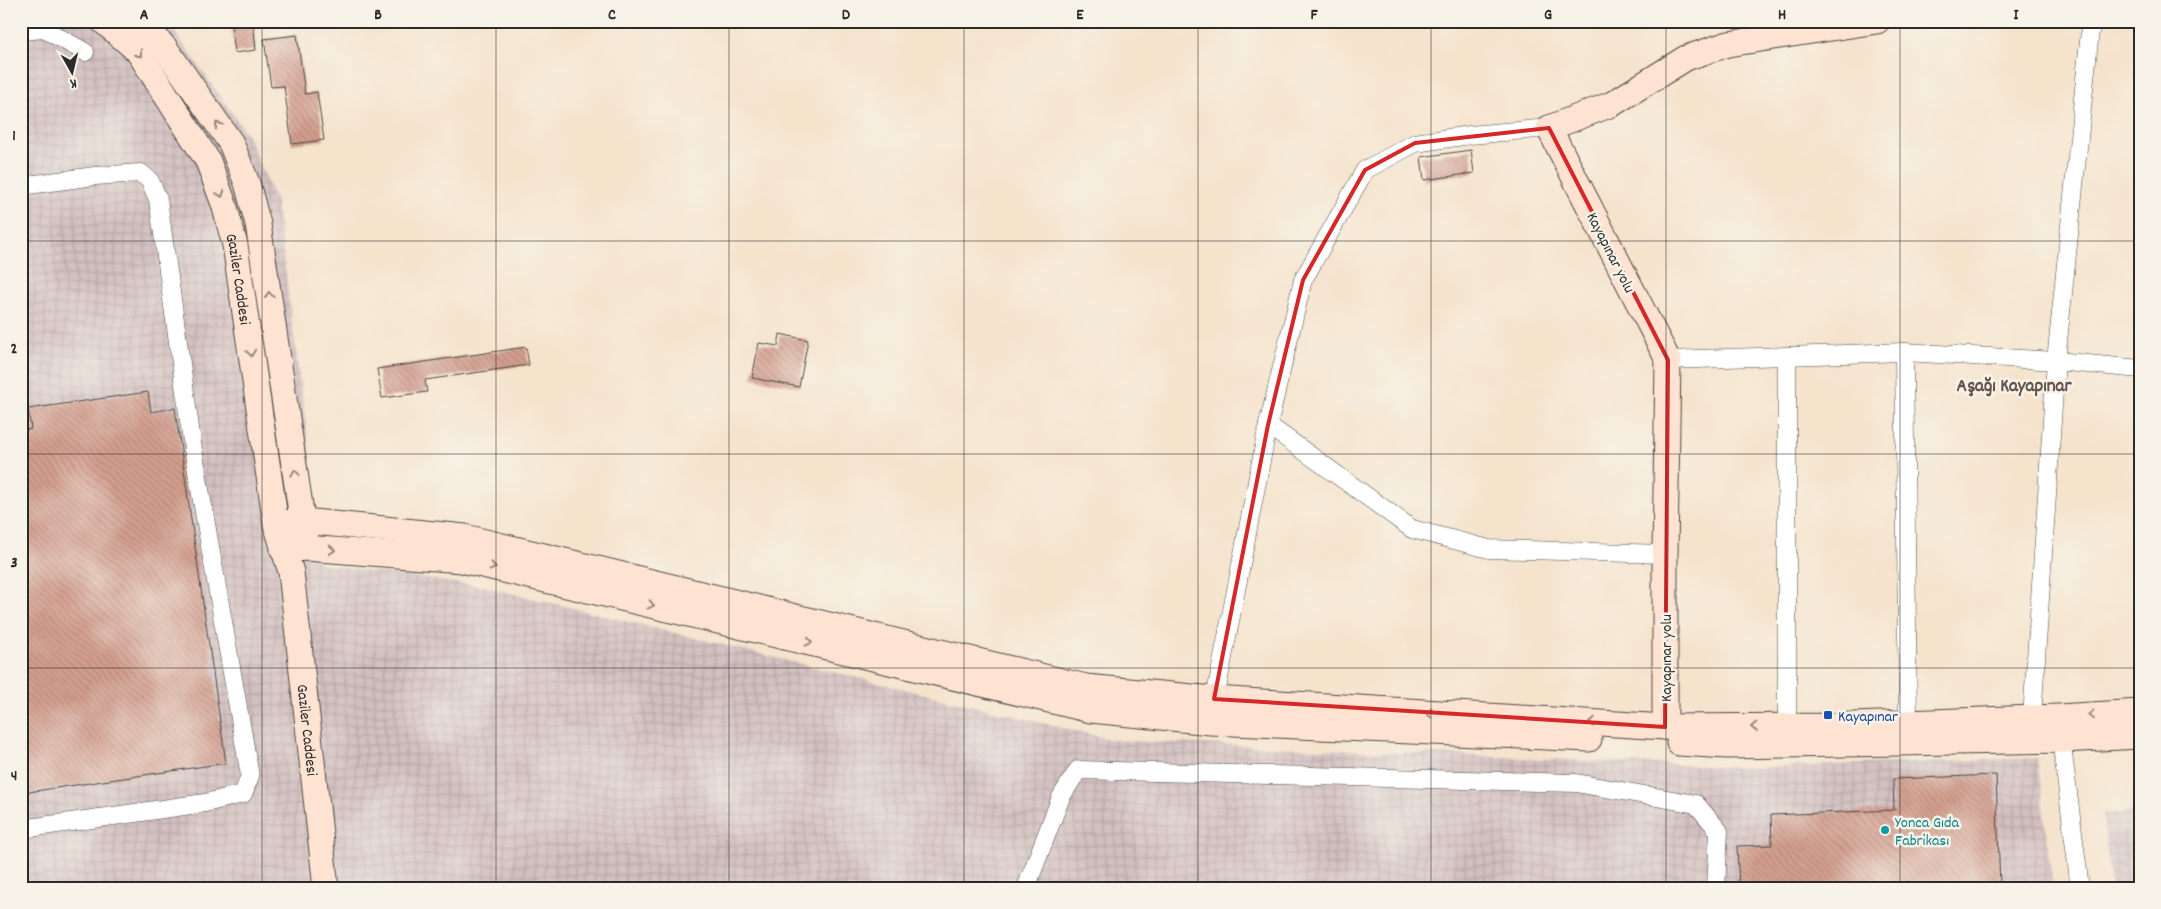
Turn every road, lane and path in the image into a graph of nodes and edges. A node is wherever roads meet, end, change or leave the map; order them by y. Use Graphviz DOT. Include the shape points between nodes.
graph roads {
  1 [pos="103,21"];
  2 [pos="141,21"];
  3 [pos="1877,21"];
  4 [pos="2091,21"];
  5 [pos="21,31"];
  6 [pos="85,52"];
  7 [pos="1549,128"];
  8 [pos="21,186"];
  9 [pos="1904,352"];
  10 [pos="1787,357"];
  11 [pos="1668,360"];
  12 [pos="2056,361"];
  13 [pos="2140,369"];
  14 [pos="1268,425"];
  15 [pos="302,522"];
  16 [pos="276,524"];
  17 [pos="1664,554"];
  18 [pos="293,557"];
  19 [pos="1212,711"];
  20 [pos="2140,712"];
  21 [pos="2032,718"];
  22 [pos="1908,722"];
  23 [pos="1787,726"];
  24 [pos="1665,727"];
  25 [pos="2060,728"];
  26 [pos="2140,736"];
  27 [pos="21,826"];
  28 [pos="326,888"];
  29 [pos="1026,888"];
  30 [pos="1716,888"];
  31 [pos="2080,888"];
  1 -- 16 [label="street, Gaziler Caddesi, one-way" via="138,51 208,161 224,204 235,245"];
  15 -- 2 [label="street, Gaziler Caddesi, one-way" via="258,224 247,183 231,143 165,48"];
  3 -- 7 [label="street" via="1728,44 1686,58 1612,104"];
  4 -- 12 [label="street"];
  5 -- 6 [label="street" via="44,29"];
  7 -- 11 [label="street, Kayapınar yolu"];
  7 -- 14 [label="street" via="1416,143 1365,170 1302,280"];
  8 -- 27 [label="street" via="141,173 158,198 194,449 250,776 244,794 48,826"];
  9 -- 10 [label="street"];
  9 -- 12 [label="street"];
  9 -- 22 [label="street"];
  10 -- 11 [label="street"];
  10 -- 23 [label="street"];
  11 -- 17 [label="street, Kayapınar yolu"];
  12 -- 13 [label="street"];
  12 -- 21 [label="street"];
  14 -- 17 [label="street" via="1412,529 1489,549"];
  14 -- 19 [label="street"];
  15 -- 16 [label="street"];
  15 -- 18 [label="street, Gaziler Caddesi"];
  15 -- 19 [label="street" via="465,537 1086,687"];
  16 -- 18 [label="street, Gaziler Caddesi"];
  17 -- 24 [label="street, Kayapınar yolu"];
  18 -- 19 [label="street, one-way" via="462,560 1091,710"];
  18 -- 28 [label="street, Gaziler Caddesi"];
  24 -- 19 [label="street, one-way"];
  19 -- 25 [label="street" via="1727,746"];
  20 -- 25 [label="street, one-way"];
  21 -- 22 [label="street"];
  21 -- 25 [label="street"];
  22 -- 23 [label="street"];
  23 -- 24 [label="street, one-way"];
  25 -- 26 [label="street"];
  25 -- 31 [label="street"];
  29 -- 30 [label="street" via="1061,797 1078,770 1576,783 1696,804 1719,831"];
}
